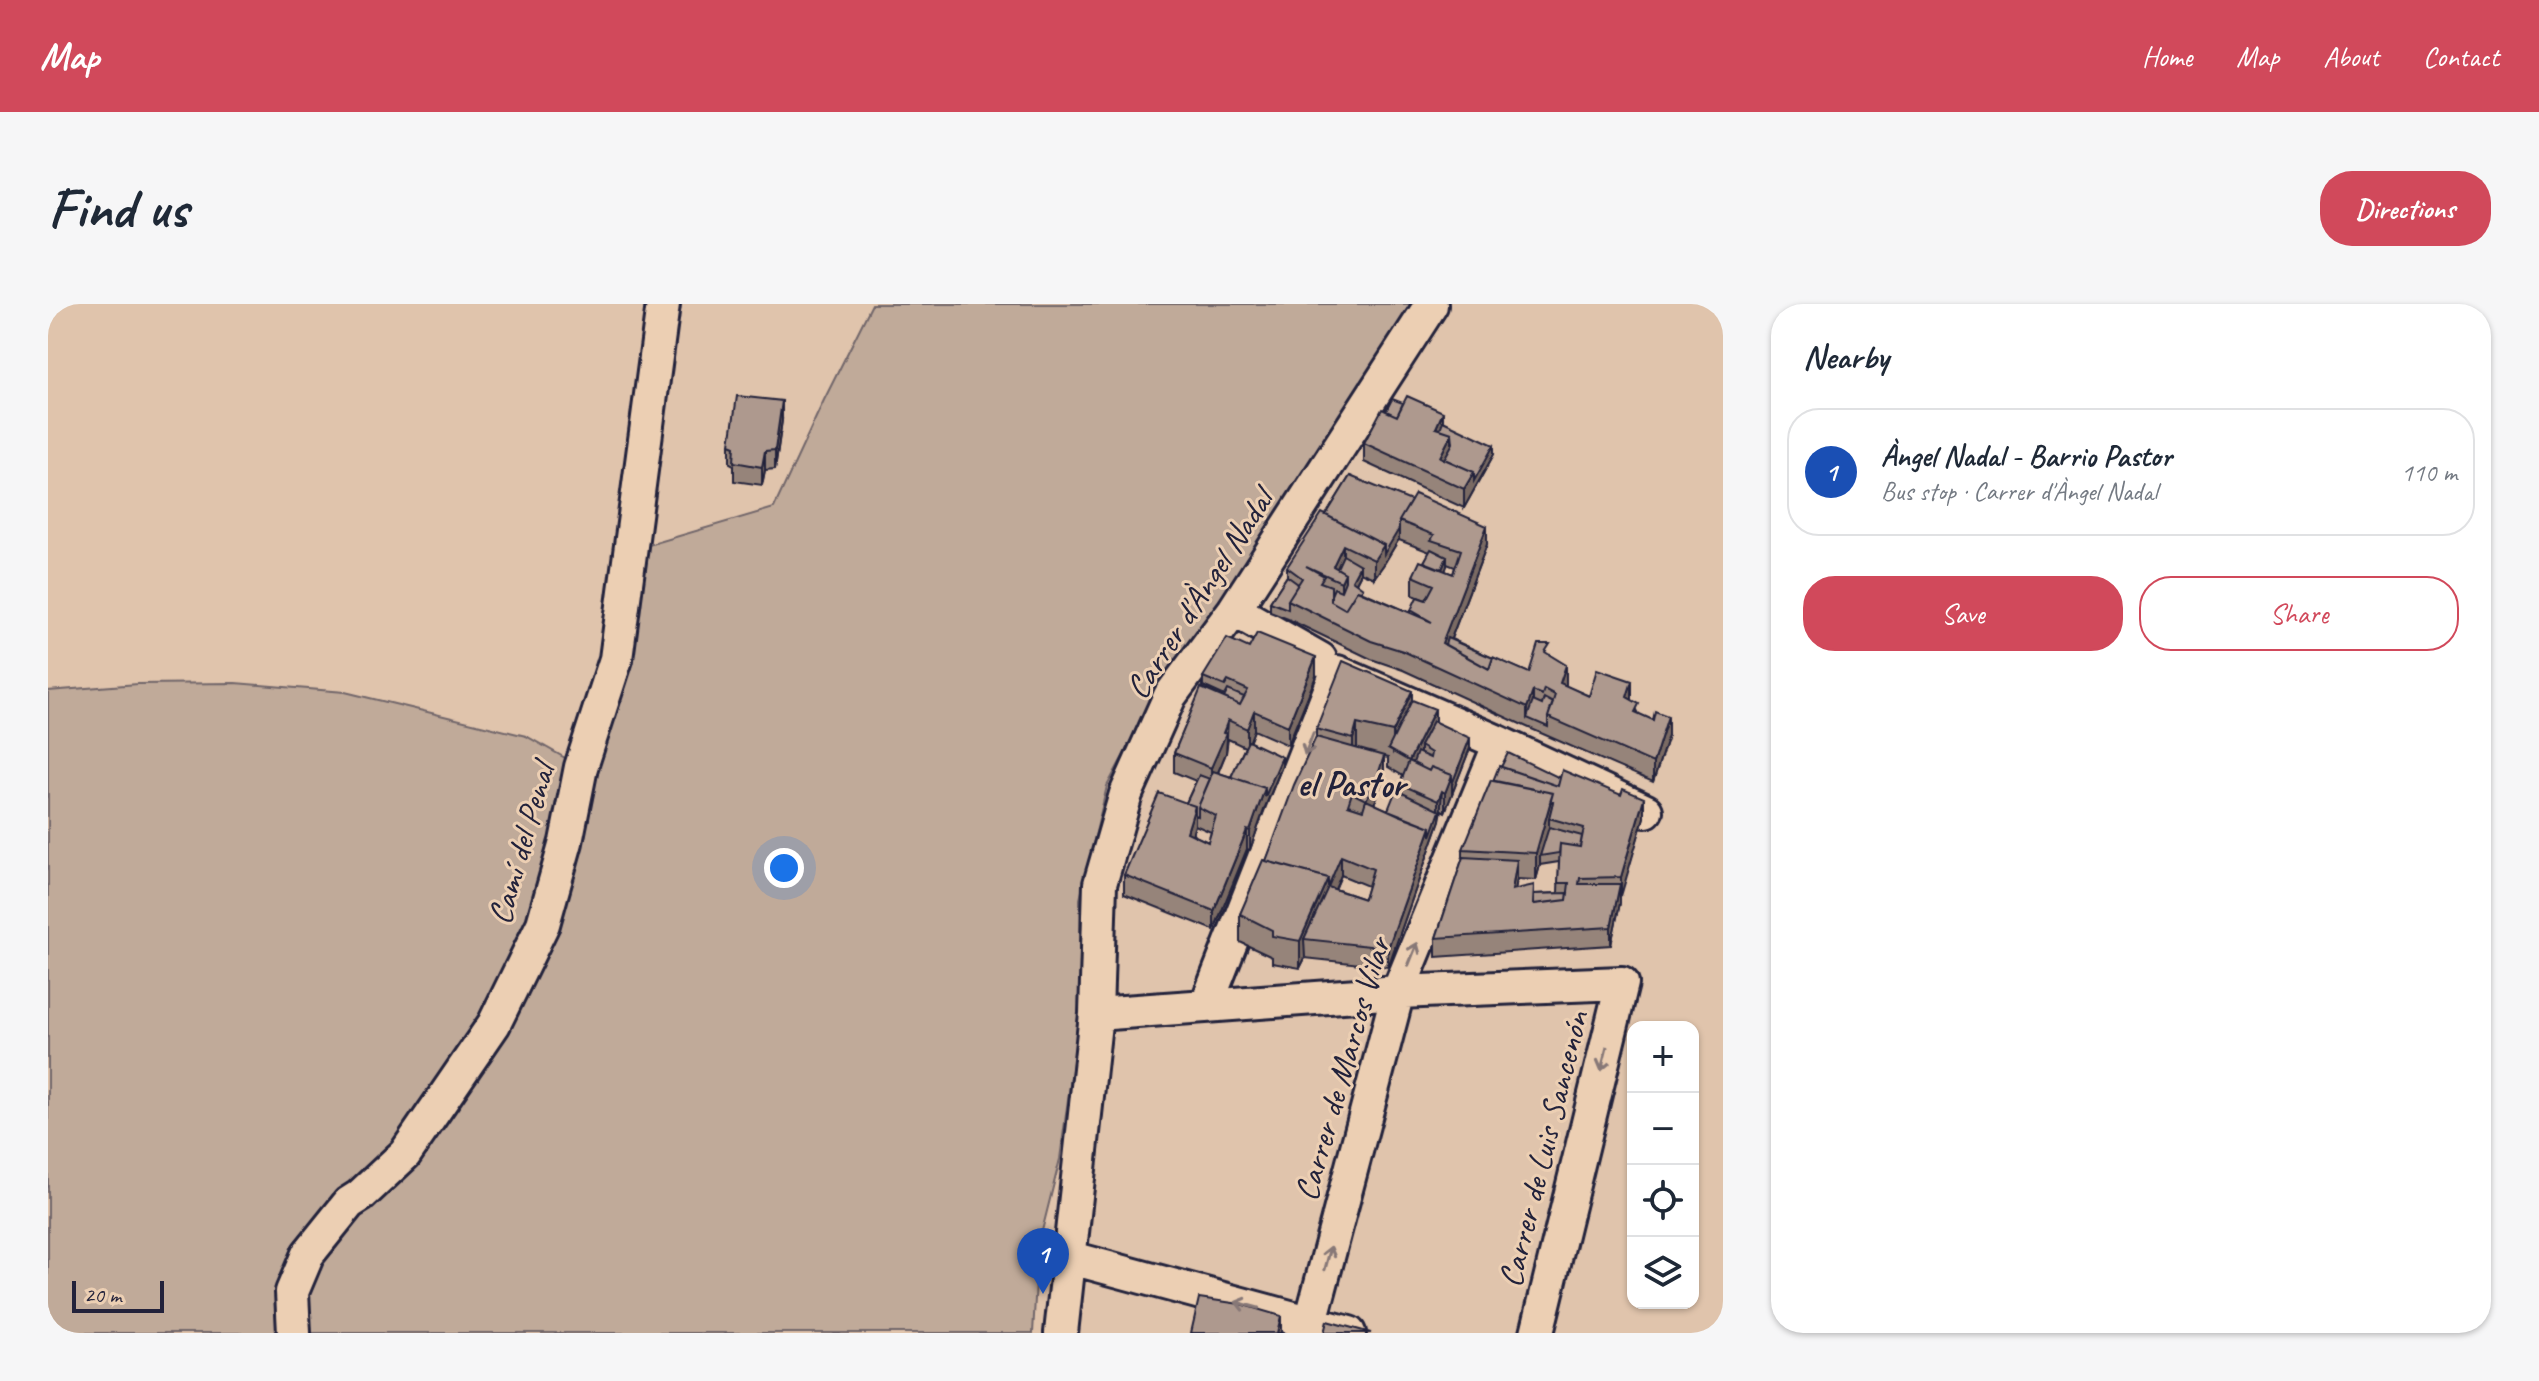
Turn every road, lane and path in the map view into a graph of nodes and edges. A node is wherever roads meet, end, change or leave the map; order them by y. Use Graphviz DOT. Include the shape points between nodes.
graph roads {
  1 [pos="663,304"];
  2 [pos="1431,305"];
  3 [pos="1234,610"];
  4 [pos="1328,665"];
  5 [pos="1500,743"];
  6 [pos="1646,811"];
  7 [pos="1398,992"];
  8 [pos="1206,1006"];
  9 [pos="1096,1014"];
  10 [pos="1068,1257"];
  11 [pos="1309,1328"];
  12 [pos="294,1333"];
  13 [pos="1061,1333"];
  14 [pos="1349,1333"];
  15 [pos="1537,1333"];
  1 -- 12 [label="street, Camí del Penal" via="616,659 581,767 543,924 494,1024 405,1154 349,1203 308,1254 292,1292"];
  2 -- 3 [label="street, Carrer d'Àngel Nadal"];
  3 -- 4 [label="street"];
  3 -- 9 [label="street, Carrer d'Àngel Nadal" via="1170,696 1126,794 1100,884"];
  4 -- 5 [label="street"];
  4 -- 8 [label="street, one-way"];
  5 -- 6 [label="street"];
  7 -- 5 [label="street, Carrer de Marcos Vilar, one-way"];
  7 -- 8 [label="street"];
  11 -- 7 [label="street, Carrer de Marcos Vilar, one-way"];
  7 -- 15 [label="street, Carrer de Luis Sancenón, one-way" via="1622,983"];
  8 -- 9 [label="street"];
  9 -- 10 [label="street, Carrer d'Àngel Nadal"];
  11 -- 10 [label="street, one-way"];
  10 -- 13 [label="street, Carrer d'Àngel Nadal"];
  11 -- 14 [label="street"];
}
